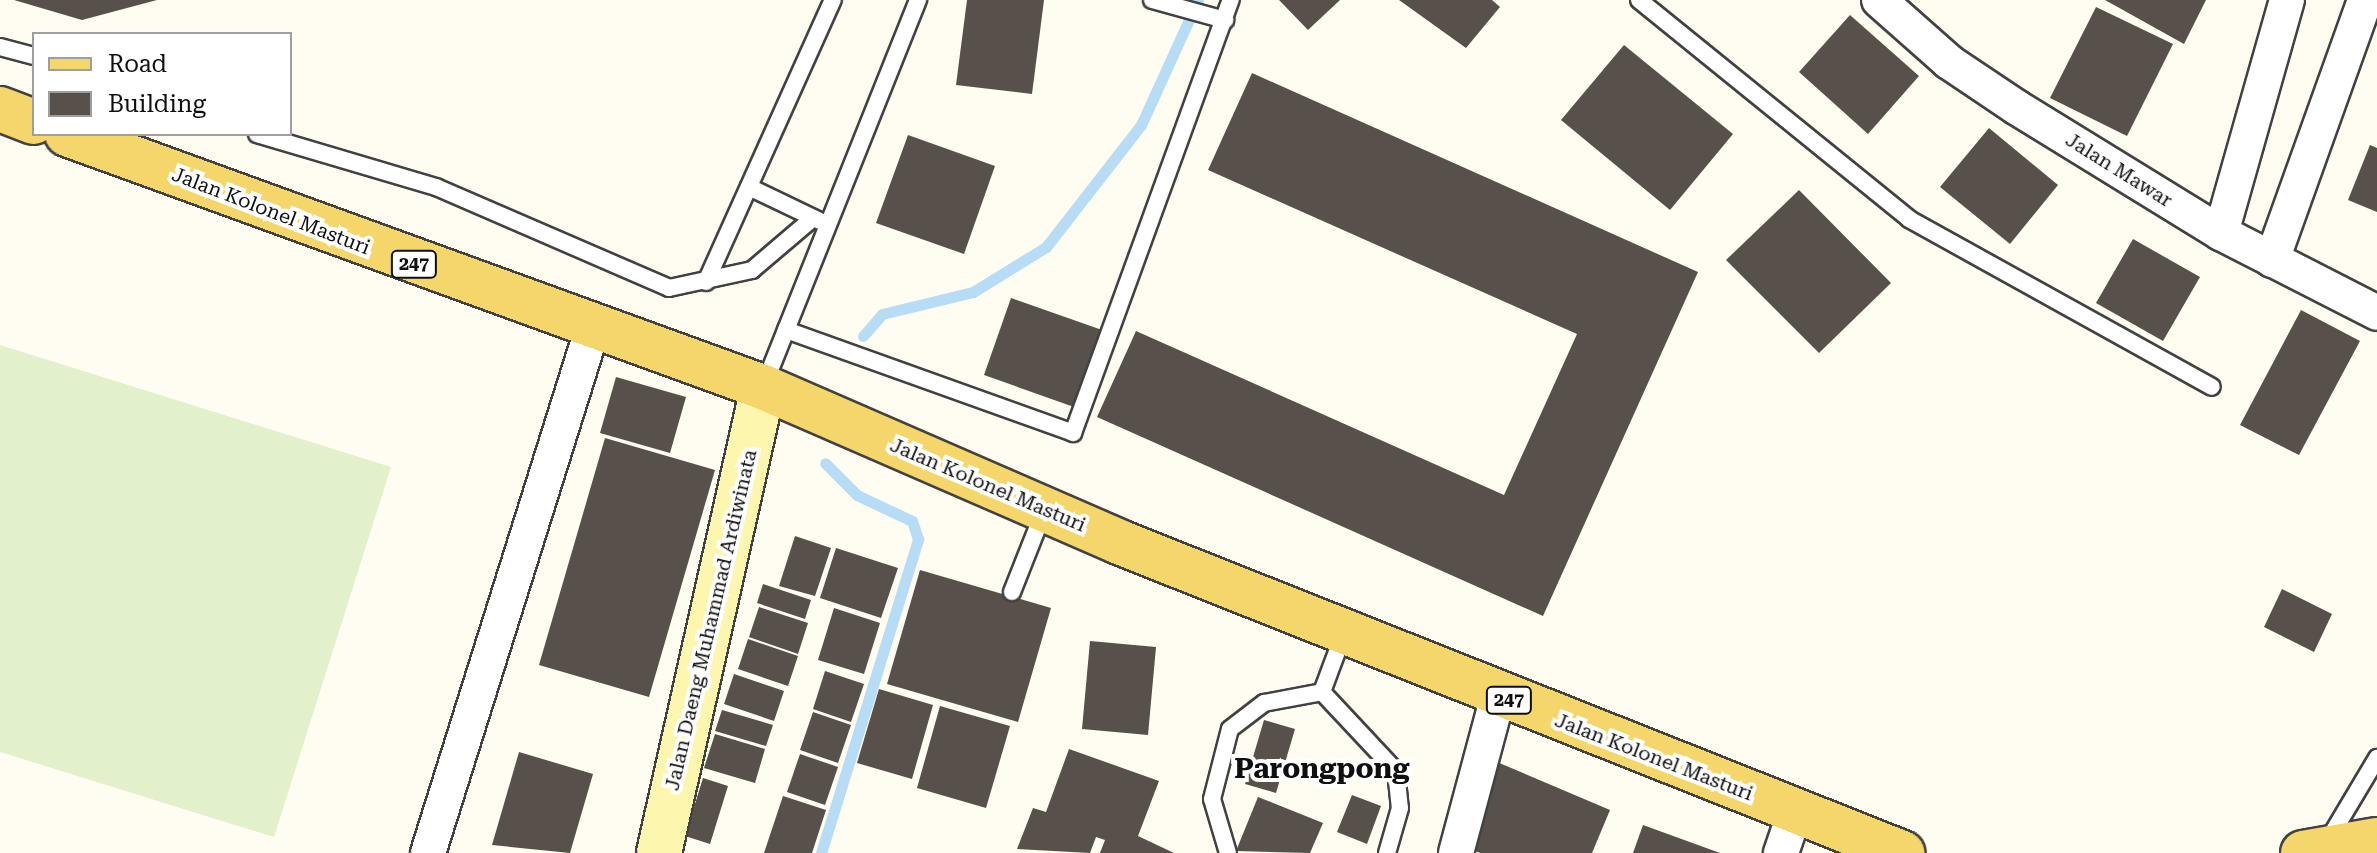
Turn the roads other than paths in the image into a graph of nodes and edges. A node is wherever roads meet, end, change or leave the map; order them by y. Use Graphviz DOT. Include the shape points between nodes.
graph roads {
  1 [pos="833,0"];
  2 [pos="918,0"];
  3 [pos="1152,0"];
  4 [pos="1231,0"];
  5 [pos="1639,0"];
  6 [pos="1879,0"];
  7 [pos="2287,0"];
  8 [pos="2365,0"];
  9 [pos="1218,18"];
  10 [pos="0,47"];
  11 [pos="32,55"];
  12 [pos="0,109"];
  13 [pos="32,121"];
  14 [pos="72,136"];
  15 [pos="264,136"];
  16 [pos="749,187"];
  17 [pos="813,218"];
  18 [pos="833,227"];
  19 [pos="2221,233"];
  20 [pos="2272,260"];
  21 [pos="706,282"];
  22 [pos="2377,313"];
  23 [pos="592,330"];
  24 [pos="786,330"];
  25 [pos="763,387"];
  26 [pos="2212,387"];
  27 [pos="1045,509"];
  28 [pos="1012,592"];
  29 [pos="1344,633"];
  30 [pos="1322,692"];
  31 [pos="1498,696"];
  32 [pos="2377,758"];
  33 [pos="1795,812"];
  34 [pos="2377,840"];
  35 [pos="2313,852"];
  36 [pos="428,853"];
  37 [pos="659,853"];
  38 [pos="1228,853"];
  39 [pos="1387,853"];
  40 [pos="1456,853"];
  41 [pos="1781,853"];
  42 [pos="1902,853"];
  1 -- 16 [label="lane"];
  2 -- 18 [label="lane"];
  3 -- 9 [label="lane"];
  4 -- 9 [label="lane"];
  5 -- 26 [label="lane" via="1909,219"];
  6 -- 19 [label="street, Jalan Mawar" via="1949,62"];
  7 -- 19 [label="street"];
  8 -- 20 [label="street"];
  9 -- 24 [label="lane" via="1073,433"];
  10 -- 11 [label="lane"];
  12 -- 13 [label="main road"];
  14 -- 23 [label="main road, Jalan Kolonel Masturi / 247"];
  15 -- 21 [label="lane" via="436,187 669,288"];
  16 -- 17 [label="lane"];
  16 -- 21 [label="lane"];
  17 -- 18 [label="lane"];
  17 -- 21 [label="lane" via="752,270"];
  18 -- 24 [label="lane"];
  19 -- 20 [label="street, Jalan Mawar"];
  20 -- 22 [label="street, Jalan Mawar"];
  23 -- 25 [label="main road, Jalan Kolonel Masturi / 247"];
  23 -- 36 [label="street"];
  24 -- 25 [label="lane"];
  25 -- 27 [label="main road, Jalan Kolonel Masturi / 247"];
  25 -- 37 [label="main road, Jalan Daeng Muhammad Ardiwinata"];
  27 -- 28 [label="lane"];
  27 -- 29 [label="main road, Jalan Kolonel Masturi / 247"];
  29 -- 30 [label="lane"];
  29 -- 31 [label="main road, Jalan Kolonel Masturi / 247"];
  30 -- 38 [label="lane" via="1264,703 1230,729 1212,799"];
  30 -- 39 [label="lane" via="1396,771 1400,808"];
  31 -- 33 [label="main road, Jalan Kolonel Masturi / 247"];
  31 -- 40 [label="street"];
  32 -- 35 [label="lane"];
  33 -- 41 [label="street"];
  33 -- 42 [label="main road, Jalan Kolonel Masturi / 247"];
  34 -- 35 [label="main road"];
}
